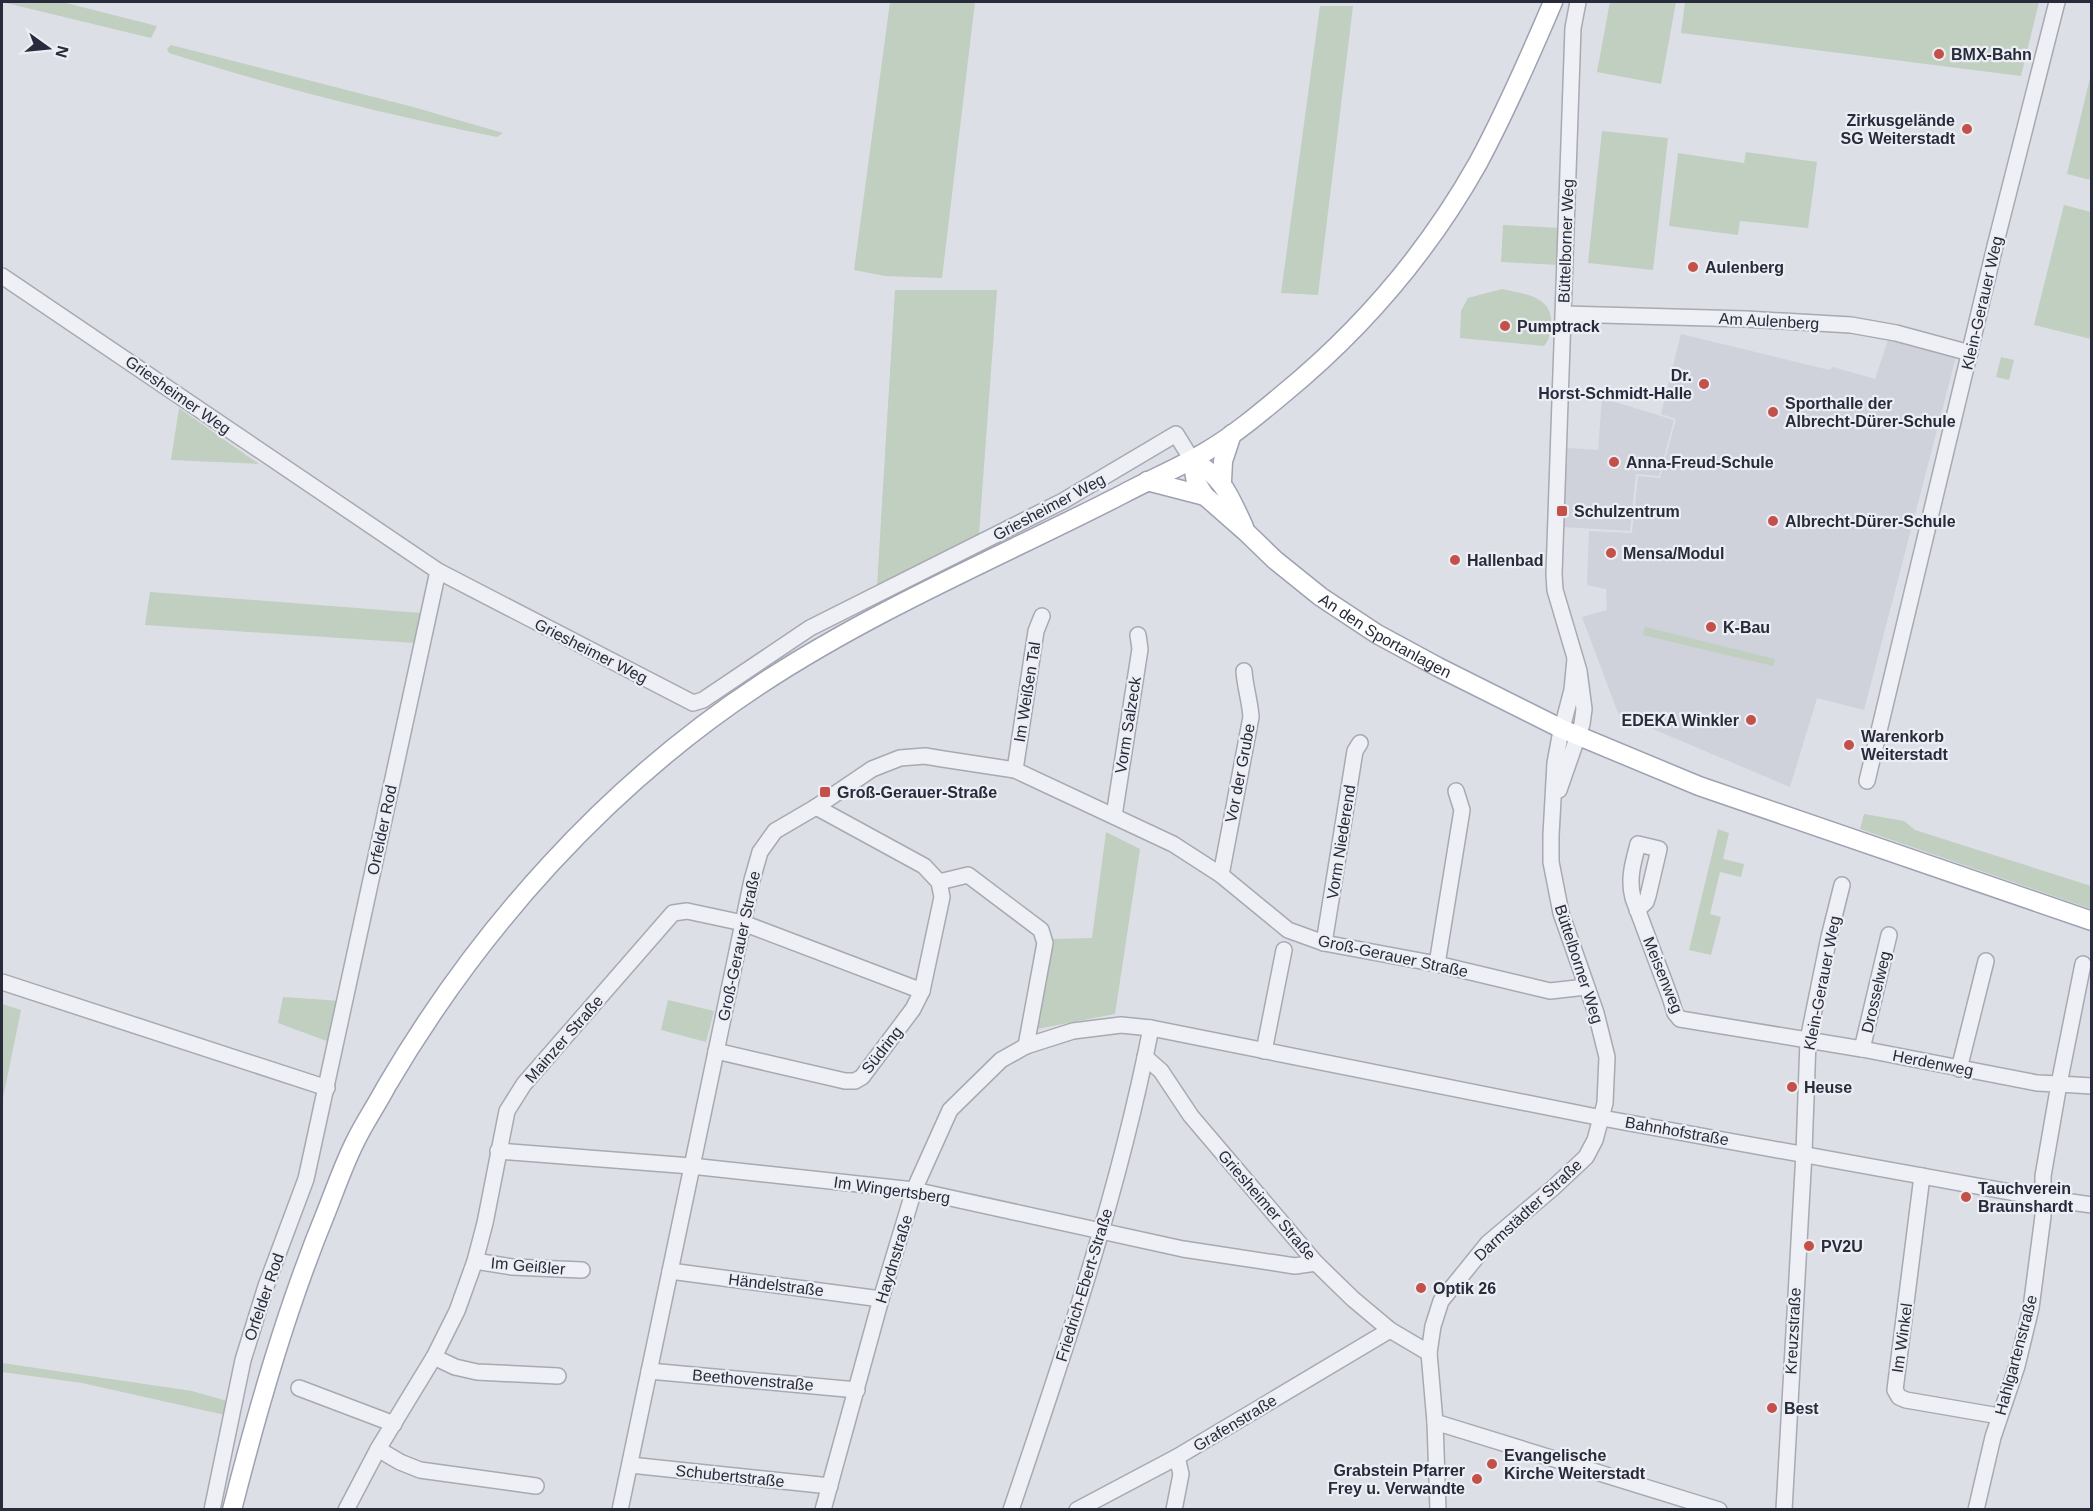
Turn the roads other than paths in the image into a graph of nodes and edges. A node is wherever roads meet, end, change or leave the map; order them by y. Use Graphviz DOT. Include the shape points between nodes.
graph roads {
  1 [pos="1553,2"];
  2 [pos="1578,2"];
  3 [pos="2057,2"];
  4 [pos="2,276"];
  5 [pos="1564,314"];
  6 [pos="1970,353"];
  7 [pos="1232,434"];
  8 [pos="1192,460"];
  9 [pos="1147,481"];
  10 [pos="1222,481"];
  11 [pos="1204,496"];
  12 [pos="1246,532"];
  13 [pos="438,571"];
  14 [pos="1042,615"];
  15 [pos="1138,634"];
  16 [pos="1244,671"];
  17 [pos="1570,733"];
  18 [pos="1360,743"];
  19 [pos="1015,770"];
  20 [pos="1867,781"];
  21 [pos="1456,791"];
  22 [pos="816,807"];
  23 [pos="1114,816"];
  24 [pos="1221,875"];
  25 [pos="939,882"];
  26 [pos="1842,885"];
  27 [pos="1637,910"];
  28 [pos="2091,921"];
  29 [pos="743,923"];
  30 [pos="1889,935"];
  31 [pos="1324,943"];
  32 [pos="1284,950"];
  33 [pos="1986,961"];
  34 [pos="1437,964"];
  35 [pos="2083,964"];
  36 [pos="2,982"];
  37 [pos="1586,987"];
  38 [pos="922,991"];
  39 [pos="1151,1028"];
  40 [pos="1808,1040"];
  41 [pos="1026,1046"];
  42 [pos="1862,1049"];
  43 [pos="716,1051"];
  44 [pos="1264,1051"];
  45 [pos="1145,1057"];
  46 [pos="1959,1069"];
  47 [pos="2059,1084"];
  48 [pos="2091,1086"];
  49 [pos="327,1088"];
  50 [pos="1602,1118"];
  51 [pos="498,1152"];
  52 [pos="1804,1154"];
  53 [pos="691,1166"];
  54 [pos="1922,1176"];
  55 [pos="914,1190"];
  56 [pos="2043,1198"];
  57 [pos="2091,1205"];
  58 [pos="1102,1229"];
  59 [pos="475,1261"];
  60 [pos="1316,1263"];
  61 [pos="582,1270"];
  62 [pos="670,1271"];
  63 [pos="881,1299"];
  64 [pos="1390,1330"];
  65 [pos="1429,1353"];
  66 [pos="434,1358"];
  67 [pos="649,1371"];
  68 [pos="558,1376"];
  69 [pos="299,1388"];
  70 [pos="857,1390"];
  71 [pos="1999,1416"];
  72 [pos="1435,1422"];
  73 [pos="394,1425"];
  74 [pos="378,1449"];
  75 [pos="1177,1458"];
  76 [pos="630,1466"];
  77 [pos="536,1486"];
  78 [pos="830,1486"];
  79 [pos="212,1509"];
  80 [pos="232,1509"];
  81 [pos="346,1509"];
  82 [pos="620,1509"];
  83 [pos="824,1509"];
  84 [pos="1011,1509"];
  85 [pos="1077,1509"];
  86 [pos="1174,1509"];
  87 [pos="1438,1509"];
  88 [pos="1719,1509"];
  89 [pos="1784,1509"];
  90 [pos="1976,1509"];
  1 -- 7 [label="main road" via="1477,165 1418,255 1347,337 1308,374"];
  2 -- 5 [label="street, Büttelborner Weg" via="1573,28"];
  3 -- 6 [label="street, Klein-Gerauer Weg"];
  4 -- 13 [label="street, Griesheimer Weg"];
  5 -- 6 [label="street, Am Aulenberg" via="1851,325"];
  5 -- 17 [label="street, Büttelborner Weg" via="1554,574 1575,658"];
  6 -- 20 [label="street, Klein-Gerauer Weg"];
  7 -- 8 [label="main road"];
  7 -- 10 [label="main road" via="1223,461"];
  8 -- 9 [label="main road"];
  8 -- 10 [label="main road"];
  8 -- 11 [label="main road" via="1196,482"];
  8 -- 13 [label="street, Griesheimer Weg" via="1176,434 1063,501 810,628 693,703"];
  9 -- 11 [label="main road"];
  9 -- 80 [label="main road" via="851,629 756,687 638,779 538,879 500,922 431,1014 355,1143 280,1336"];
  10 -- 12 [label="main road"];
  11 -- 12 [label="main road, An den Sportanlagen"];
  12 -- 17 [label="main road, An den Sportanlagen" via="1321,597 1377,634"];
  13 -- 49 [label="street, Orfelder Rod"];
  14 -- 19 [label="street, Im Weißen Tal"];
  15 -- 23 [label="street, Vorm Salzeck" via="1140,649"];
  16 -- 24 [label="street, Vor der Grube" via="1251,717"];
  17 -- 28 [label="main road, An den Sportanlagen" via="1699,786"];
  17 -- 37 [label="street, Büttelborner Weg" via="1555,763 1551,862 1561,913"];
  18 -- 31 [label="street, Vorm Niederend" via="1355,751"];
  19 -- 22 [label="street, Groß-Gerauer Straße" via="925,756 900,758 872,769"];
  19 -- 23 [label="street, Groß-Gerauer Straße"];
  21 -- 34 [label="street" via="1462,810"];
  22 -- 25 [label="street" via="924,866"];
  22 -- 29 [label="street, Groß-Gerauer Straße" via="775,831 760,852"];
  23 -- 24 [label="street, Groß-Gerauer Straße" via="1173,844"];
  24 -- 31 [label="street, Groß-Gerauer Straße" via="1288,930"];
  25 -- 38 [label="street, Südring" via="942,897"];
  25 -- 41 [label="street" via="968,875 1041,930 1045,943"];
  26 -- 40 [label="street, Klein-Gerauer Weg"];
  27 -- 40 [label="street, Meisenweg" via="1678,1017 1689,1022"];
  29 -- 38 [label="street, Mainzer Straße"];
  29 -- 43 [label="street, Groß-Gerauer Straße"];
  29 -- 51 [label="street, Mainzer Straße" via="687,911 673,914 524,1084 507,1111"];
  30 -- 42 [label="street, Drosselweg"];
  31 -- 34 [label="street, Groß-Gerauer Straße"];
  32 -- 44 [label="street"];
  33 -- 46 [label="street"];
  34 -- 37 [label="street, Groß-Gerauer Straße" via="1550,991"];
  35 -- 47 [label="street"];
  36 -- 49 [label="street"];
  37 -- 50 [label="street, Büttelborner Weg" via="1607,1057"];
  38 -- 43 [label="street, Südring" via="913,1009 855,1081"];
  39 -- 41 [label="street, Haydnstraße" via="1121,1025 1073,1031"];
  39 -- 44 [label="street, Bahnhofstraße"];
  39 -- 45 [label="street"];
  40 -- 42 [label="street, Herdenweg"];
  40 -- 52 [label="street, Klein-Gerauer Weg"];
  41 -- 55 [label="street, Haydnstraße" via="1001,1060 950,1110"];
  42 -- 46 [label="street, Herdenweg"];
  43 -- 53 [label="street, Groß-Gerauer Straße"];
  44 -- 50 [label="street, Bahnhofstraße"];
  45 -- 58 [label="street, Friedrich-Ebert-Straße"];
  45 -- 60 [label="street, Griesheimer Straße" via="1161,1071 1191,1116"];
  46 -- 47 [label="street, Herdenweg"];
  47 -- 48 [label="street, Herdenweg"];
  47 -- 56 [label="street" via="2043,1176"];
  49 -- 79 [label="street, Orfelder Rod" via="306,1179 243,1360"];
  50 -- 52 [label="street, Bahnhofstraße"];
  50 -- 65 [label="street, Darmstädter Straße" via="1586,1157 1488,1243 1441,1301"];
  51 -- 53 [label="street, Im Wingertsberg"];
  51 -- 59 [label="street, Mainzer Straße"];
  52 -- 54 [label="street, Bahnhofstraße"];
  52 -- 89 [label="street, Kreuzstraße"];
  53 -- 55 [label="street, Im Wingertsberg"];
  53 -- 62 [label="street, Groß-Gerauer Straße"];
  54 -- 56 [label="street, Bahnhofstraße"];
  54 -- 71 [label="street, Im Winkel" via="1895,1390 1906,1401"];
  55 -- 58 [label="street, Im Wingertsberg"];
  55 -- 63 [label="street, Haydnstraße"];
  56 -- 57 [label="street, Bahnhofstraße"];
  56 -- 71 [label="street, Hahlgartenstraße" via="2031,1308 2017,1366"];
  58 -- 60 [label="street, Im Wingertsberg" via="1184,1249 1295,1266"];
  58 -- 84 [label="street, Friedrich-Ebert-Straße"];
  59 -- 61 [label="street, Im Geißler"];
  59 -- 66 [label="street, Mainzer Straße"];
  60 -- 64 [label="street, Griesheimer Straße"];
  62 -- 63 [label="street, Händelstraße"];
  62 -- 67 [label="street, Groß-Gerauer Straße"];
  63 -- 70 [label="street, Haydnstraße"];
  64 -- 65 [label="street, Griesheimer Straße"];
  64 -- 75 [label="street, Grafenstraße"];
  65 -- 72 [label="street, Darmstädter Straße"];
  66 -- 68 [label="street" via="477,1372"];
  66 -- 73 [label="street, Mainzer Straße"];
  67 -- 70 [label="street, Beethovenstraße"];
  67 -- 76 [label="street, Groß-Gerauer Straße"];
  69 -- 73 [label="street"];
  70 -- 78 [label="street, Haydnstraße"];
  71 -- 90 [label="street, Hahlgartenstraße"];
  72 -- 87 [label="street, Darmstädter Straße"];
  72 -- 88 [label="street"];
  73 -- 74 [label="street, Mainzer Straße"];
  74 -- 77 [label="street" via="420,1470"];
  74 -- 81 [label="street, Mainzer Straße"];
  75 -- 85 [label="street, Grafenstraße"];
  75 -- 86 [label="street" via="1181,1474"];
  76 -- 78 [label="street, Schubertstraße"];
  76 -- 82 [label="street, Groß-Gerauer Straße"];
  78 -- 83 [label="street, Haydnstraße"];
}
